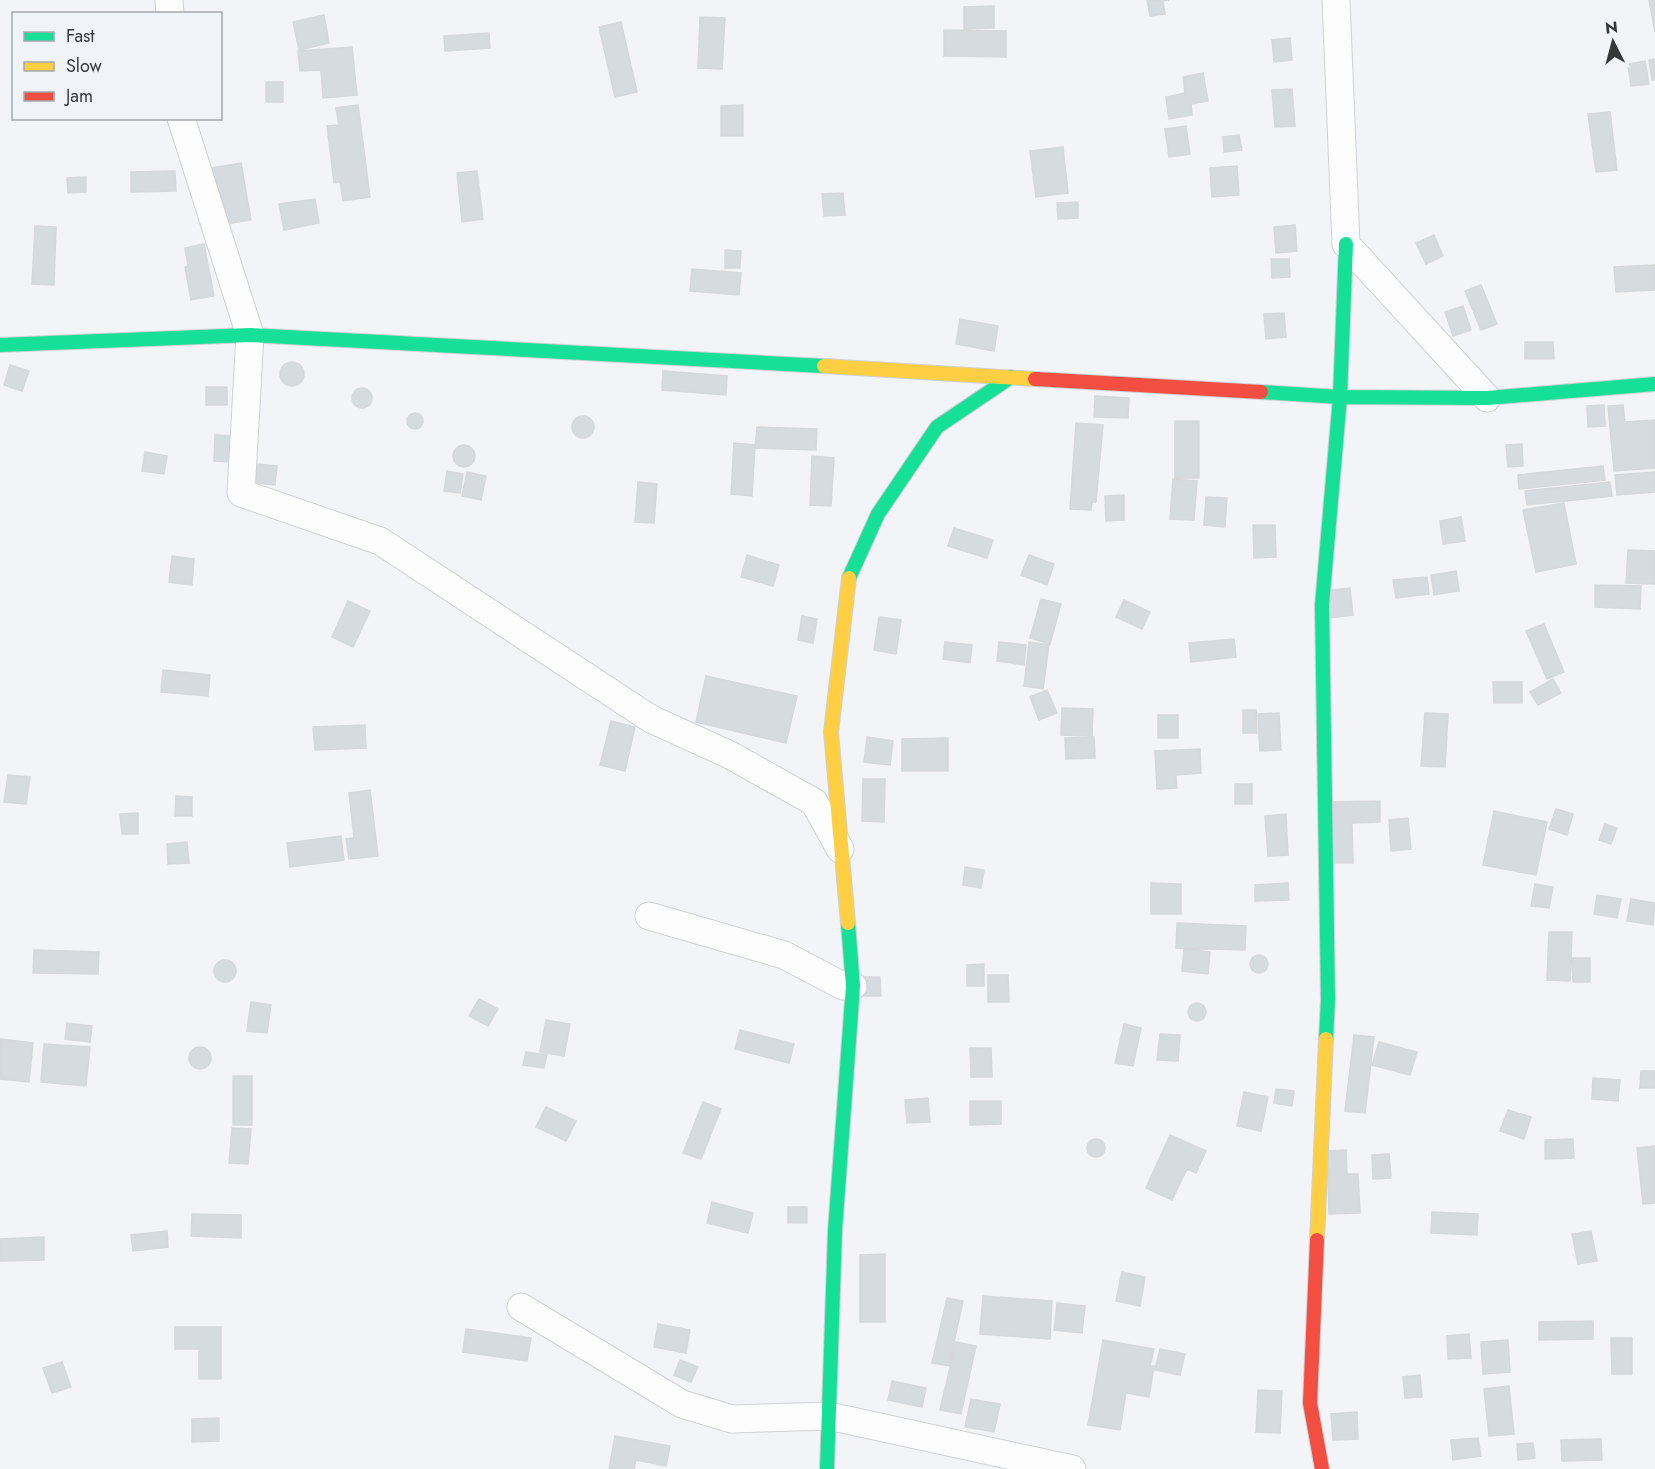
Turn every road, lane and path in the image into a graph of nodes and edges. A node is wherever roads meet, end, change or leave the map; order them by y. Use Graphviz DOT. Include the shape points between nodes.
graph roads {
  1 [pos="1336,0"];
  2 [pos="183,120"];
  3 [pos="1346,244"];
  4 [pos="250,335"];
  5 [pos="0,345"];
  6 [pos="1011,377"];
  7 [pos="1655,384"];
  8 [pos="1340,397"];
  9 [pos="1487,398"];
  10 [pos="841,850"];
  11 [pos="649,916"];
  12 [pos="853,986"];
  13 [pos="521,1307"];
  14 [pos="829,1416"];
  15 [pos="827,1469"];
  16 [pos="1072,1469"];
  17 [pos="1322,1469"];
  1 -- 3 [label="street"];
  2 -- 4 [label="street"];
  3 -- 8 [label="street"];
  3 -- 9 [label="street"];
  4 -- 5 [label="street"];
  4 -- 6 [label="street"];
  4 -- 10 [label="street" via="241,493 380,541 651,719 730,755 814,802"];
  6 -- 8 [label="street"];
  6 -- 10 [label="street" via="937,427 878,514 848,580 831,732"];
  7 -- 9 [label="street"];
  8 -- 9 [label="street"];
  8 -- 17 [label="street" via="1322,604 1328,999 1310,1403"];
  10 -- 12 [label="street"];
  11 -- 12 [label="street" via="784,956 843,986"];
  12 -- 14 [label="street" via="835,1231"];
  13 -- 14 [label="street" via="682,1404 732,1419"];
  14 -- 15 [label="street"];
  14 -- 16 [label="street"];
}
